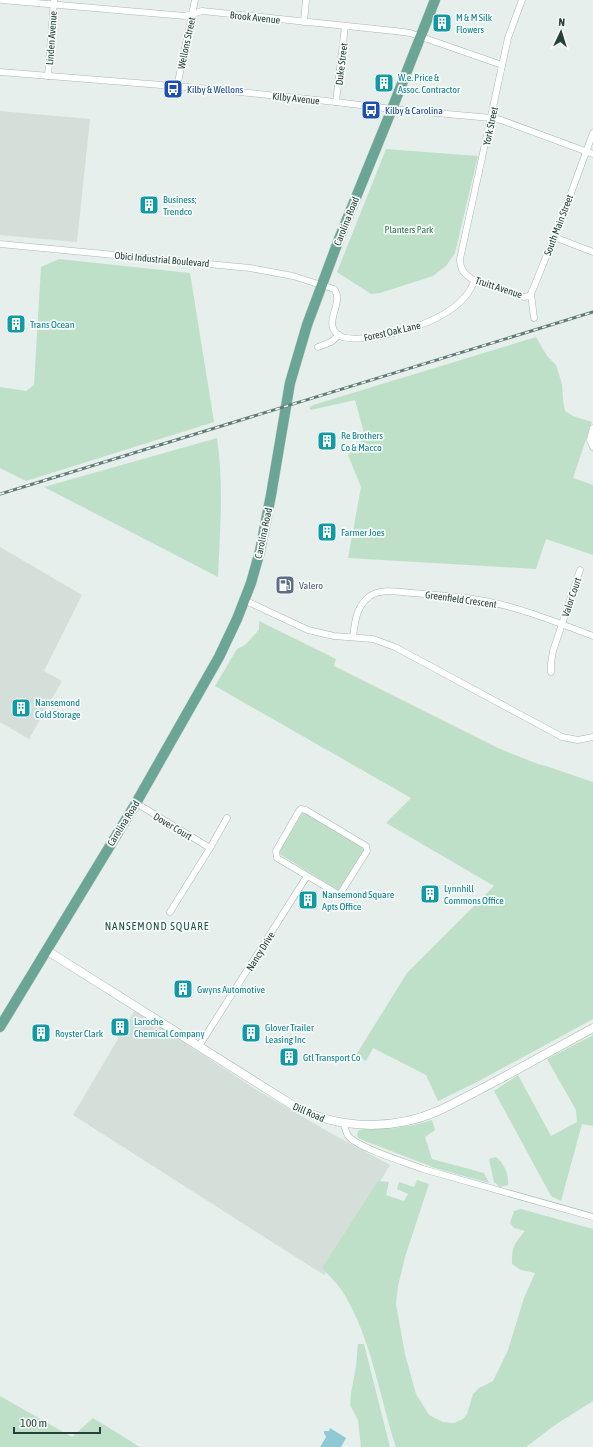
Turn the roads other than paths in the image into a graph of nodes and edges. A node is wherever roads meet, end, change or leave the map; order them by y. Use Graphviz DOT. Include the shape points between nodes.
graph roads {
  1 [pos="2,0"];
  2 [pos="195,0"];
  3 [pos="306,0"];
  4 [pos="435,0"];
  5 [pos="522,0"];
  6 [pos="54,2"];
  7 [pos="192,13"];
  8 [pos="304,22"];
  9 [pos="345,26"];
  10 [pos="420,38"];
  11 [pos="502,65"];
  12 [pos="0,72"];
  13 [pos="48,76"];
  14 [pos="177,87"];
  15 [pos="336,102"];
  16 [pos="392,109"];
  17 [pos="491,118"];
  18 [pos="593,133"];
  19 [pos="586,151"];
  20 [pos="593,154"];
  21 [pos="554,237"];
  22 [pos="0,244"];
  23 [pos="593,252"];
  24 [pos="462,253"];
  25 [pos="476,280"];
  26 [pos="322,285"];
  27 [pos="532,294"];
  28 [pos="534,318"];
  29 [pos="339,335"];
  30 [pos="318,347"];
  31 [pos="593,428"];
  32 [pos="593,447"];
  33 [pos="580,570"];
  34 [pos="244,600"];
  35 [pos="562,624"];
  36 [pos="593,636"];
  37 [pos="353,637"];
  38 [pos="551,672"];
  39 [pos="593,737"];
  40 [pos="136,803"];
  41 [pos="227,818"];
  42 [pos="210,848"];
  43 [pos="307,876"];
  44 [pos="170,912"];
  45 [pos="46,950"];
  46 [pos="0,1027"];
  47 [pos="593,1028"];
  48 [pos="199,1046"];
  49 [pos="344,1124"];
  50 [pos="593,1217"];
  1 -- 6 [label="street, Brook Avenue"];
  2 -- 7 [label="street, Wellons Street"];
  3 -- 8 [label="street"];
  4 -- 10 [label="main road, Carolina Road"];
  5 -- 11 [label="street, York Street" via="508,38"];
  6 -- 7 [label="street, Brook Avenue" via="185,16"];
  6 -- 13 [label="street, Linden Avenue"];
  7 -- 8 [label="street, Brook Avenue" via="202,11"];
  7 -- 14 [label="street, Wellons Street"];
  8 -- 9 [label="street, Brook Avenue"];
  9 -- 10 [label="street, Brook Avenue" via="396,31"];
  9 -- 15 [label="street, Duke Street"];
  10 -- 11 [label="street, Brook Avenue"];
  10 -- 16 [label="main road, Carolina Road"];
  11 -- 17 [label="street, York Street"];
  12 -- 13 [label="street, Kilby Avenue"];
  13 -- 14 [label="street, Kilby Avenue"];
  14 -- 15 [label="street, Kilby Avenue"];
  15 -- 16 [label="street, Kilby Avenue"];
  16 -- 17 [label="street, Kilby Avenue"];
  16 -- 26 [label="main road, Carolina Road"];
  17 -- 19 [label="street, Kilby Avenue"];
  17 -- 24 [label="street, York Street"];
  18 -- 19 [label="street, South Main Street"];
  19 -- 20 [label="street, Kilby Avenue"];
  19 -- 21 [label="street, South Main Street"];
  21 -- 23 [label="street"];
  21 -- 27 [label="street, South Main Street"];
  22 -- 26 [label="street, Obici Industrial Boulevard" via="250,268"];
  24 -- 25 [label="street, Truitt Avenue" via="462,269 470,278"];
  25 -- 27 [label="street, Truitt Avenue" via="524,297"];
  25 -- 29 [label="street, Forest Oak Lane" via="463,300 442,315 420,325 371,338 343,338"];
  26 -- 29 [label="street" via="334,289 337,294 332,324"];
  26 -- 34 [label="main road, Carolina Road" via="290,382 265,530"];
  27 -- 28 [label="street, South Main Street"];
  29 -- 30 [label="street" via="331,342"];
  31 -- 32 [label="street" via="590,440"];
  33 -- 35 [label="street, Valor Court"];
  34 -- 37 [label="street" via="308,630"];
  34 -- 40 [label="main road, Carolina Road" via="219,657"];
  35 -- 36 [label="street, Greenfield Crescent"];
  35 -- 37 [label="street, Greenfield Crescent" via="486,601 386,592 374,594 364,602 355,620"];
  35 -- 38 [label="street, Valor Court" via="550,663"];
  37 -- 39 [label="street" via="395,647 562,737 578,740"];
  40 -- 42 [label="street, Dover Court"];
  40 -- 45 [label="main road, Carolina Road"];
  41 -- 42 [label="street"];
  42 -- 44 [label="street"];
  43 -- 43 [label="street" via="340,894 367,849 304,809 299,811 275,855"];
  43 -- 48 [label="street, Nancy Drive"];
  45 -- 46 [label="main road, Carolina Road"];
  45 -- 48 [label="street, Dill Road"];
  47 -- 49 [label="street, Dill Road" via="437,1111 390,1124"];
  48 -- 49 [label="street, Dill Road" via="297,1108 323,1119"];
  49 -- 50 [label="street" via="347,1134 357,1143 396,1159"];
}
